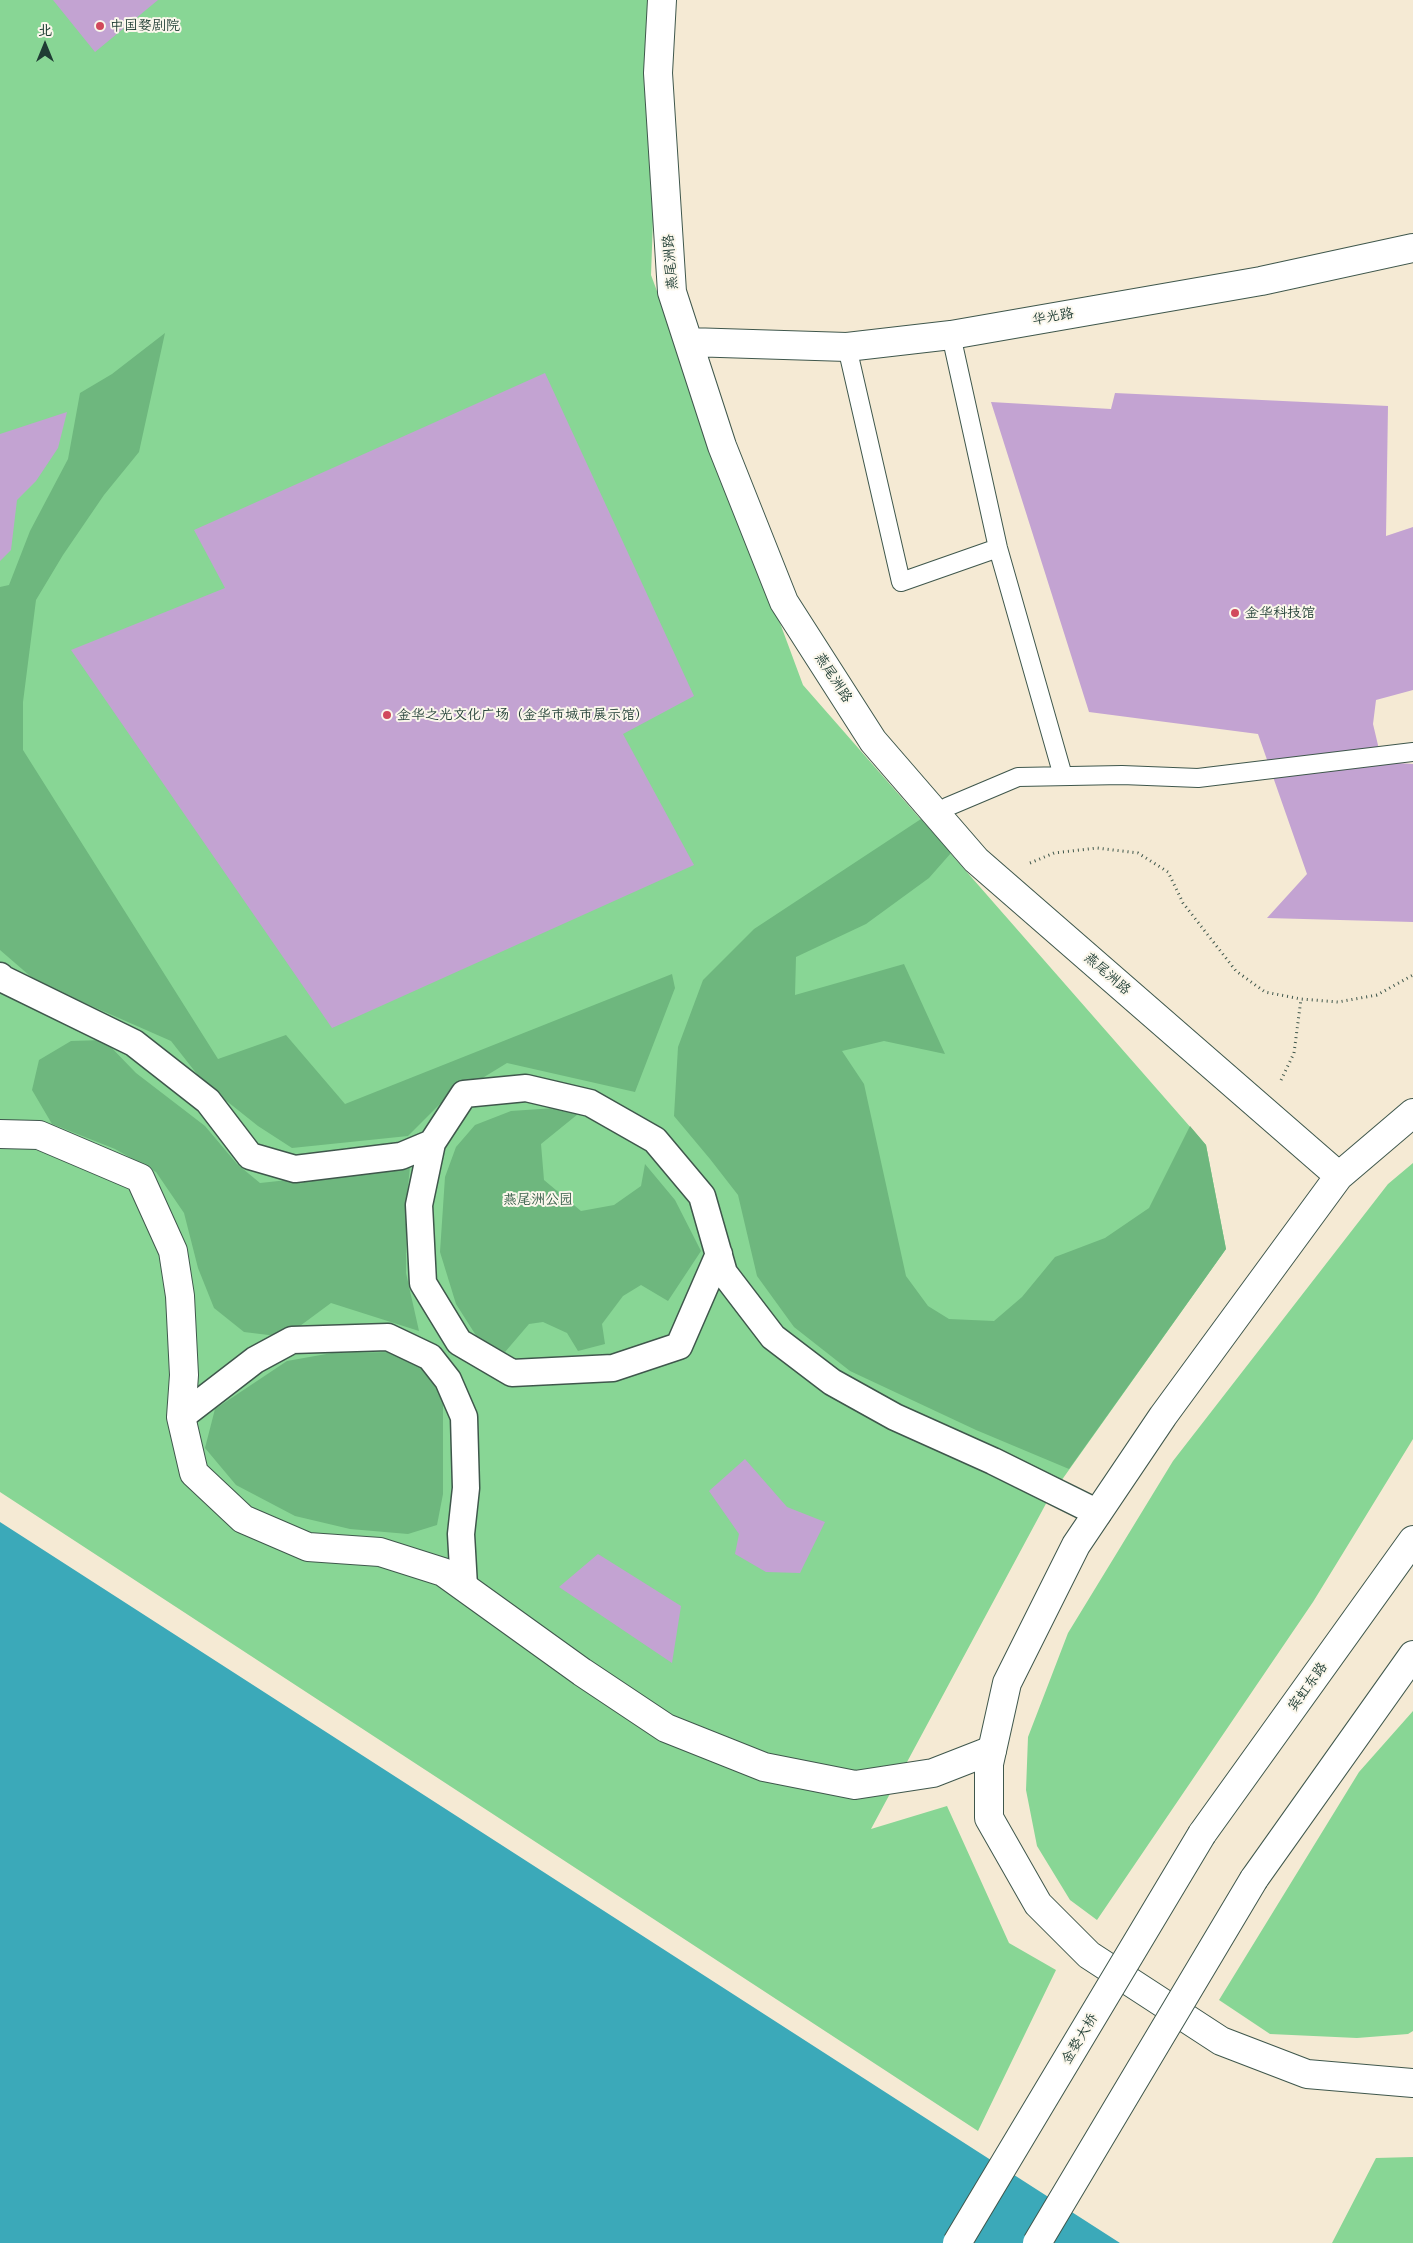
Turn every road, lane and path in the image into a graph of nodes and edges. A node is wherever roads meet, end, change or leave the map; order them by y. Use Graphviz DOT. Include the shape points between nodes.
graph roads {
  1 [pos="662,0"];
  2 [pos="1413,248"];
  3 [pos="951,335"];
  4 [pos="688,342"];
  5 [pos="847,347"];
  6 [pos="998,548"];
  7 [pos="1413,752"];
  8 [pos="1063,776"];
  9 [pos="947,807"];
  10 [pos="1005,886"];
  11 [pos="1413,975"];
  12 [pos="1,981"];
  13 [pos="1301,999"];
  14 [pos="1265,1111"];
  15 [pos="1413,1113"];
  16 [pos="0,1134"];
  17 [pos="432,1143"];
  18 [pos="1339,1176"];
  19 [pos="719,1254"];
  20 [pos="181,1417"];
  21 [pos="1098,1513"];
  22 [pos="1413,1540"];
  23 [pos="464,1586"];
  24 [pos="1413,1655"];
  25 [pos="992,1750"];
  26 [pos="1202,1834"];
  27 [pos="1413,2083"];
  28 [pos="957,2243"];
  29 [pos="1037,2243"];
  1 -- 4 [label="street, 燕尾洲路" via="658,73 672,292"];
  2 -- 3 [label="street, 华光路" via="1261,281"];
  3 -- 5 [label="street, 华光路"];
  3 -- 6 [label="lane"];
  4 -- 5 [label="street, 华光路"];
  4 -- 10 [label="street, 燕尾洲路" via="722,446 784,602 874,741 976,860"];
  5 -- 6 [label="lane" via="901,582"];
  6 -- 8 [label="lane"];
  7 -- 8 [label="lane" via="1198,778"];
  8 -- 9 [label="lane" via="1018,777"];
  10 -- 13 [label="path" via="1029,864 1054,853 1097,848 1138,853 1168,872 1183,903 1236,971 1265,992"];
  10 -- 14 [label="street, 燕尾洲路"];
  11 -- 13 [label="path" via="1377,995 1338,1002"];
  12 -- 17 [label="street" via="134,1043 208,1101 250,1156 295,1169 401,1156"];
  13 -- 14 [label="path" via="1294,1053"];
  14 -- 18 [label="street, 燕尾洲路"];
  15 -- 18 [label="street"];
  16 -- 20 [label="street" via="38,1135 140,1178 173,1251 180,1296 184,1375"];
  17 -- 19 [label="street" via="464,1094 526,1088 590,1103 655,1140 702,1196"];
  17 -- 19 [label="street" via="419,1205 423,1282 459,1342 512,1373 612,1368 679,1346"];
  18 -- 21 [label="street" via="1163,1416"];
  19 -- 21 [label="street" via="724,1273 773,1337 832,1382 895,1417"];
  20 -- 23 [label="street" via="194,1472 243,1519 308,1547 380,1552 443,1572"];
  20 -- 23 [label="street" via="255,1360 292,1340 388,1337 430,1357 448,1380 464,1417"];
  21 -- 25 [label="street" via="1076,1545 1007,1683"];
  22 -- 26 [label="street, 宾虹东路"];
  23 -- 25 [label="street" via="666,1728 764,1767 856,1785 933,1773"];
  24 -- 29 [label="street, bridge" via="1254,1879"];
  25 -- 27 [label="street" via="989,1818 1038,1904 1088,1955 1222,2041 1307,2074"];
  26 -- 28 [label="street, 金婺大桥, bridge"];
}
